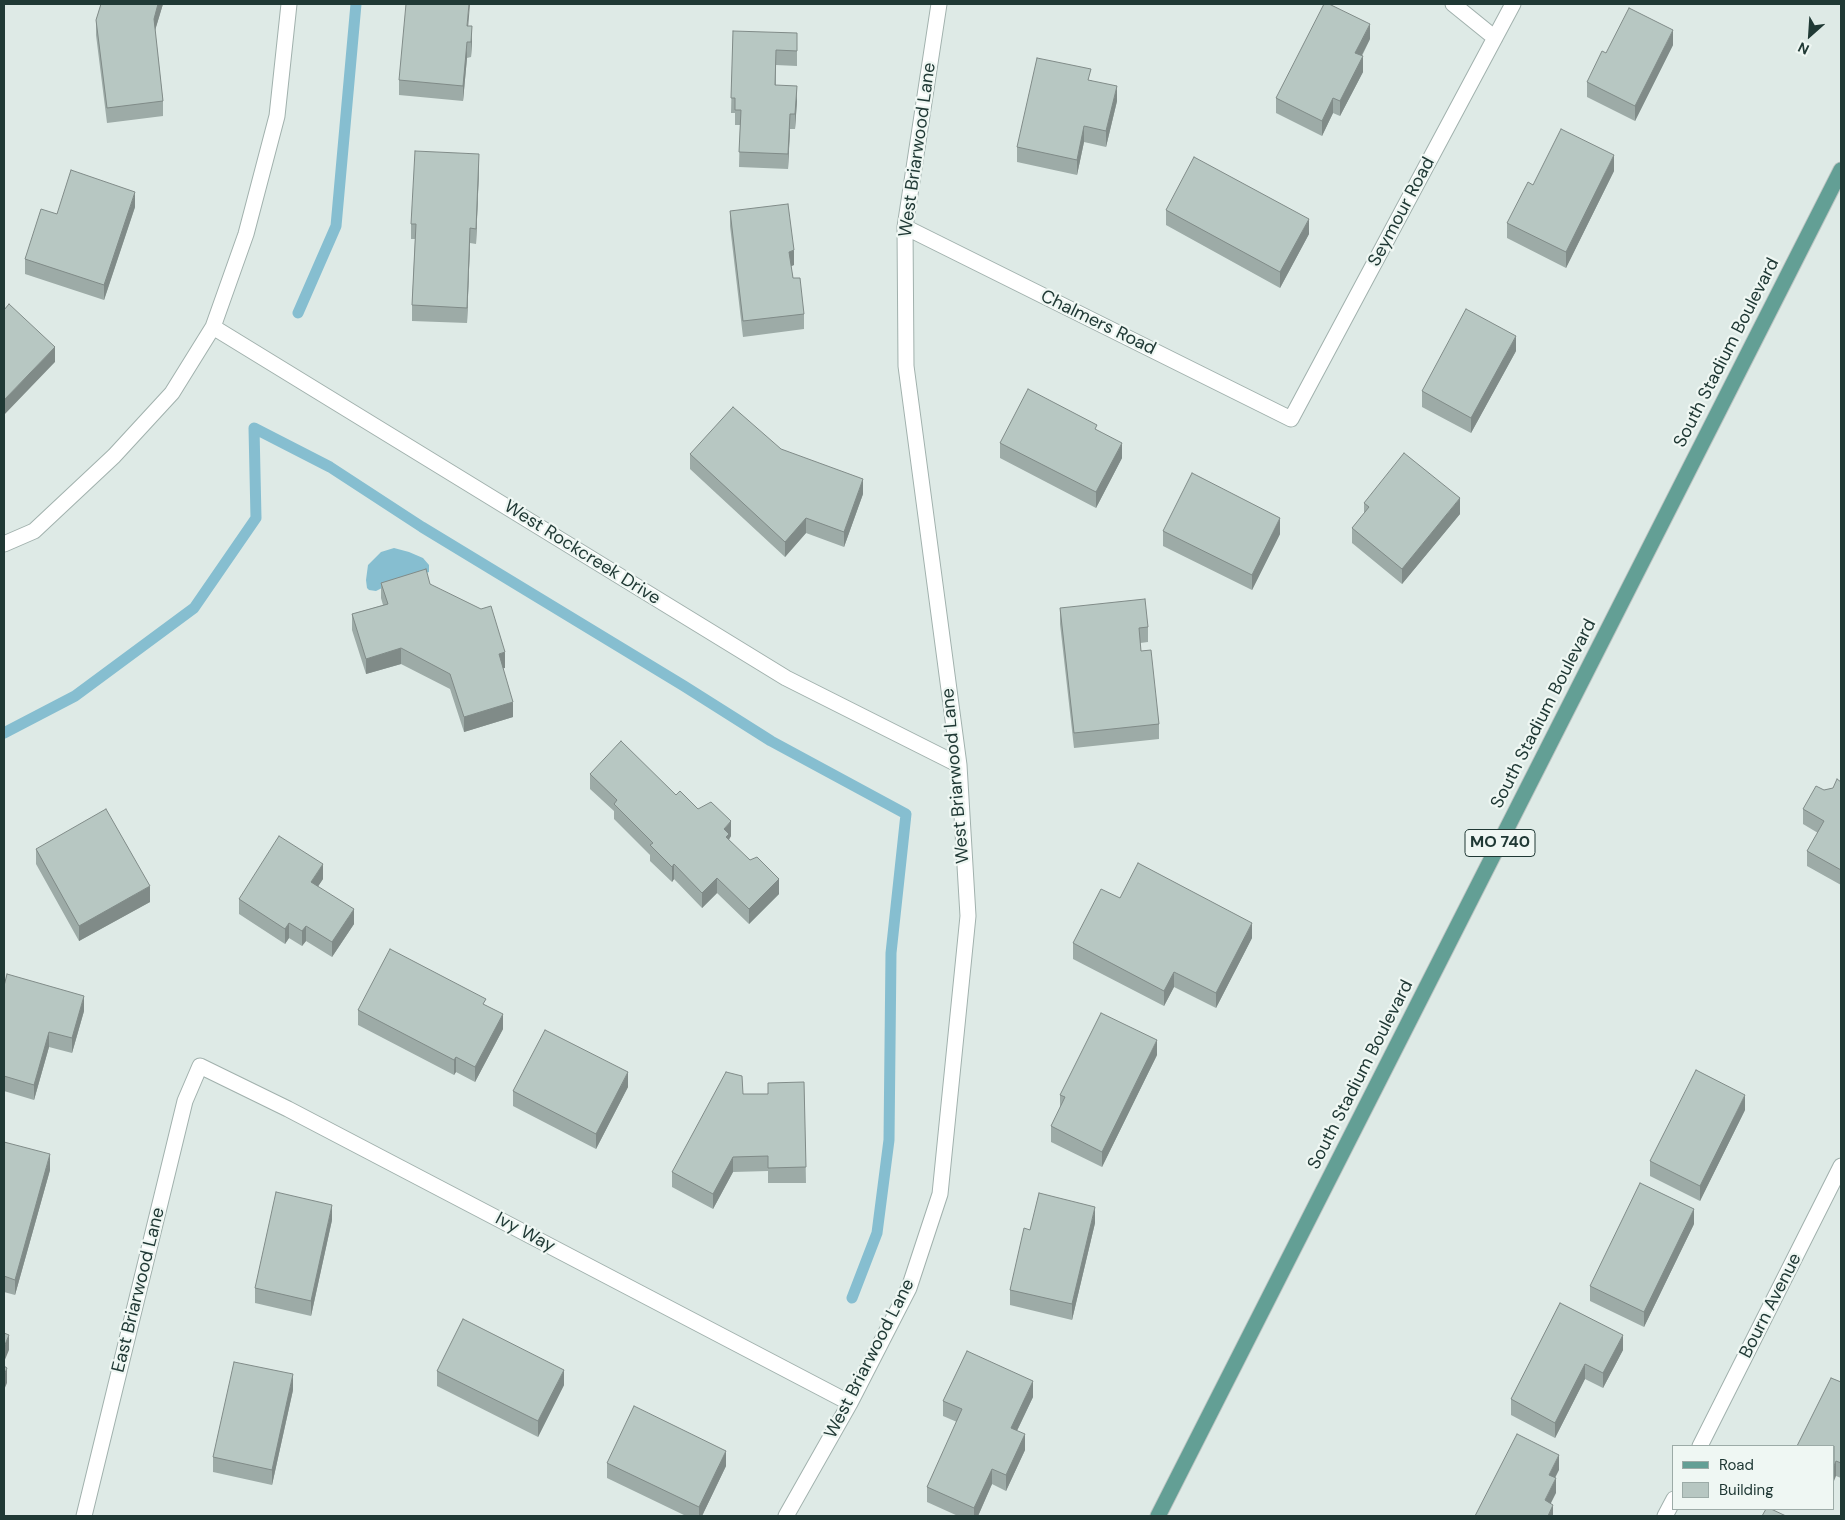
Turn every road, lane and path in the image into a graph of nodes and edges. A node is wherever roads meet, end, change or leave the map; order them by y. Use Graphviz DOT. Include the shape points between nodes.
graph roads {
  1 [pos="290,4"];
  2 [pos="939,4"];
  3 [pos="1453,4"];
  4 [pos="1513,4"];
  5 [pos="1495,38"];
  6 [pos="1841,170"];
  7 [pos="904,227"];
  8 [pos="213,327"];
  9 [pos="1291,419"];
  10 [pos="4,544"];
  11 [pos="959,765"];
  12 [pos="200,1066"];
  13 [pos="1841,1166"];
  14 [pos="850,1403"];
  15 [pos="1701,1445"];
  16 [pos="1672,1503"];
  17 [pos="84,1516"];
  18 [pos="786,1516"];
  19 [pos="1158,1516"];
  20 [pos="1665,1516"];
  1 -- 8 [label="street" via="277,116 246,234"];
  2 -- 7 [label="street, West Briarwood Lane"];
  3 -- 5 [label="street"];
  4 -- 5 [label="street, Seymour Road"];
  5 -- 9 [label="street, Seymour Road"];
  6 -- 19 [label="main road, South Stadium Boulevard / MO 740"];
  7 -- 9 [label="street, Chalmers Road"];
  7 -- 11 [label="street, West Briarwood Lane" via="906,366"];
  8 -- 10 [label="street" via="172,393 114,456 34,531"];
  8 -- 11 [label="street, West Rockcreek Drive" via="786,678"];
  11 -- 14 [label="street, West Briarwood Lane" via="968,916 940,1194 910,1288"];
  12 -- 14 [label="street, Ivy Way"];
  12 -- 17 [label="street, East Briarwood Lane" via="185,1101"];
  13 -- 15 [label="street, Bourn Avenue"];
  14 -- 18 [label="street, West Briarwood Lane"];
  16 -- 20 [label="street"];
}
